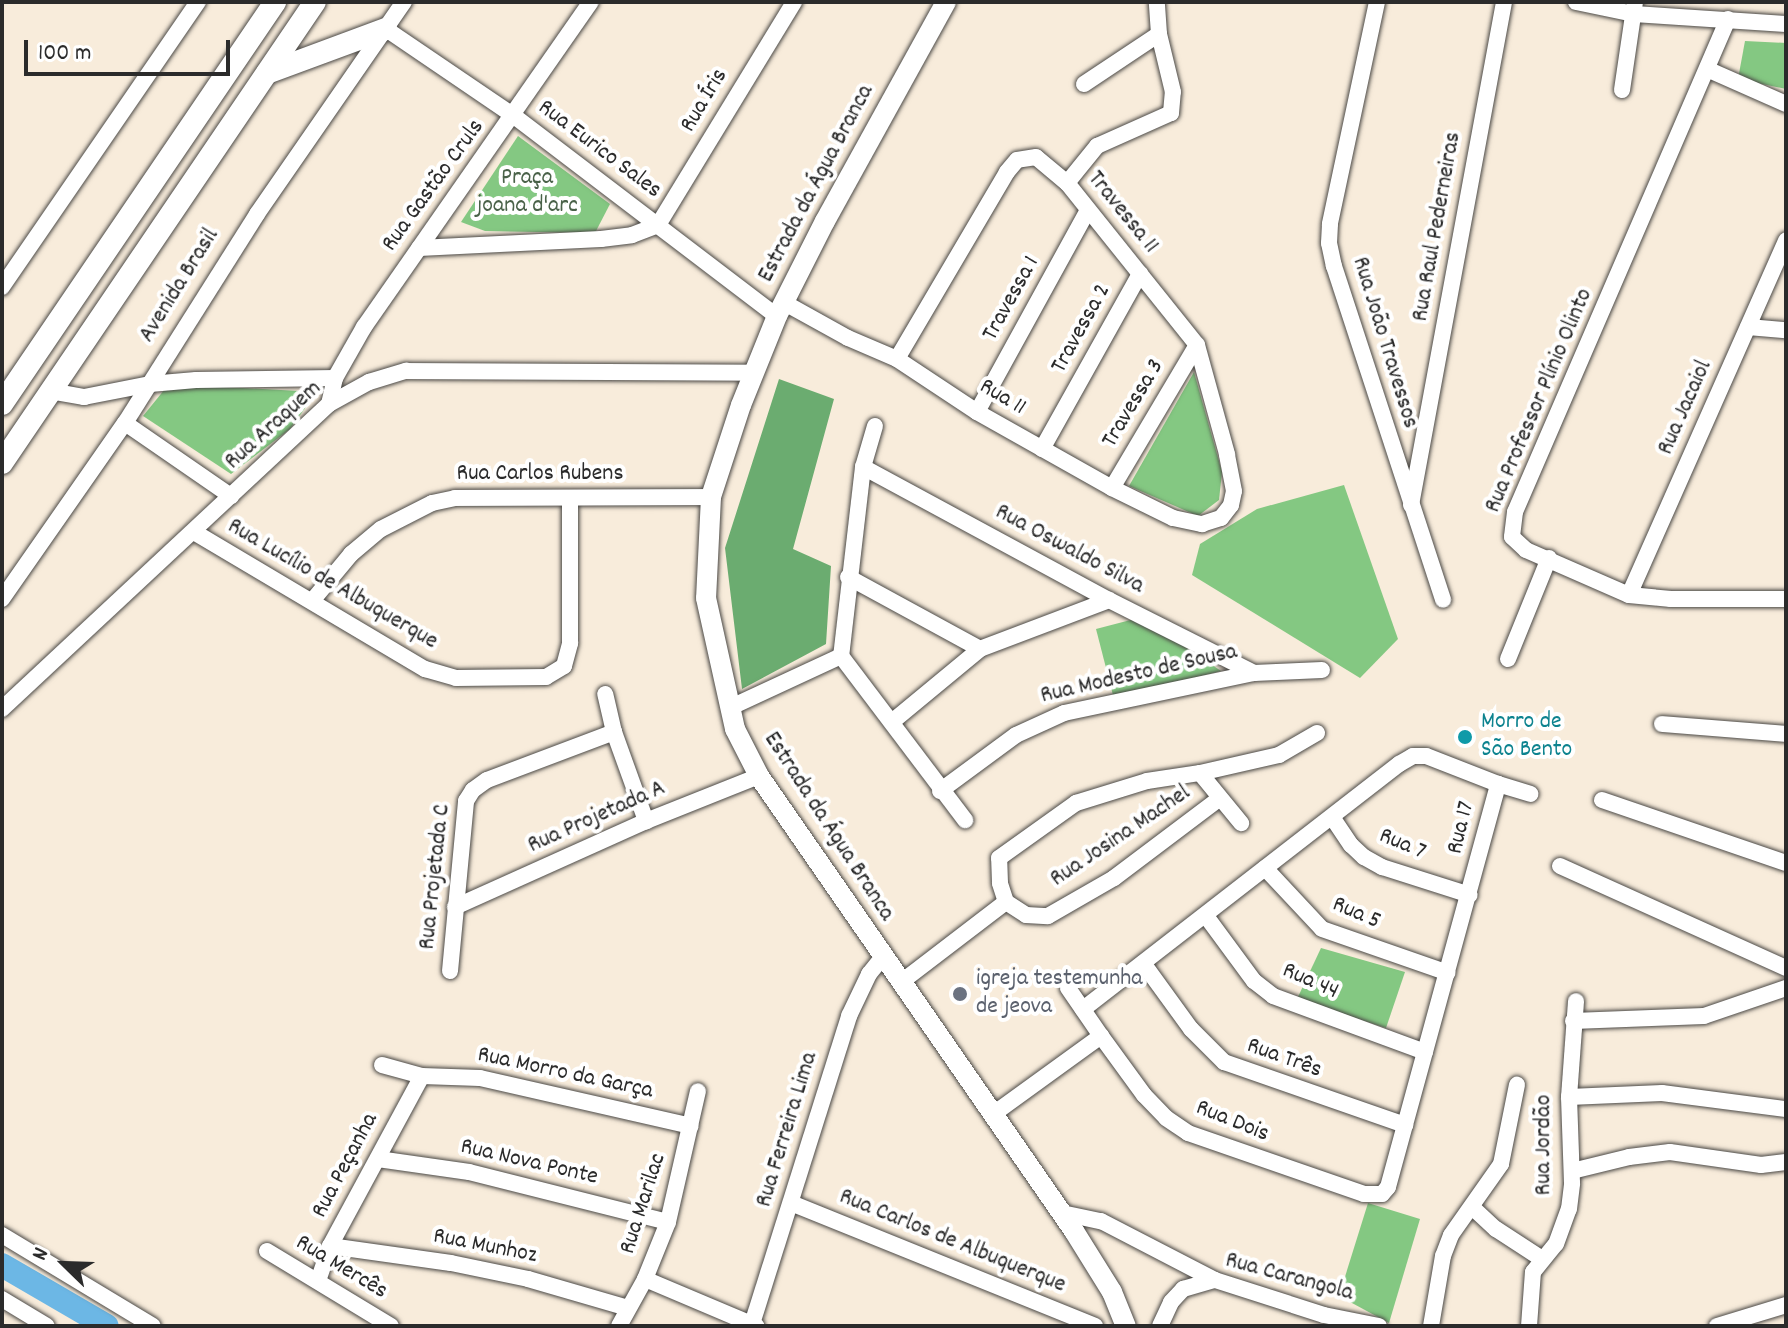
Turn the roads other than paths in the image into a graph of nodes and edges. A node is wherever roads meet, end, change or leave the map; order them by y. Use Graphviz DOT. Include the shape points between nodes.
graph roads {
  1 [pos="198,2"];
  2 [pos="261,2"];
  3 [pos="275,2"];
  4 [pos="315,2"];
  5 [pos="404,2"];
  6 [pos="591,2"];
  7 [pos="794,2"];
  8 [pos="946,2"];
  9 [pos="1157,2"];
  10 [pos="1377,2"];
  11 [pos="1504,2"];
  12 [pos="1576,2"];
  13 [pos="1634,8"];
  14 [pos="1728,19"];
  15 [pos="1786,24"];
  16 [pos="386,29"];
  17 [pos="1159,34"];
  18 [pos="229,69"];
  19 [pos="1709,70"];
  20 [pos="267,73"];
  21 [pos="1084,84"];
  22 [pos="1622,90"];
  23 [pos="1786,104"];
  24 [pos="514,116"];
  25 [pos="1067,183"];
  26 [pos="1088,210"];
  27 [pos="658,225"];
  28 [pos="1786,240"];
  29 [pos="419,248"];
  30 [pos="1140,274"];
  31 [pos="2,287"];
  32 [pos="67,307"];
  33 [pos="780,309"];
  34 [pos="1748,327"];
  35 [pos="1786,330"];
  36 [pos="1197,345"];
  37 [pos="897,359"];
  38 [pos="754,373"];
  39 [pos="335,378"];
  40 [pos="2,381"];
  41 [pos="150,384"];
  42 [pos="50,391"];
  43 [pos="2,404"];
  44 [pos="329,404"];
  45 [pos="977,412"];
  46 [pos="125,423"];
  47 [pos="875,426"];
  48 [pos="1042,449"];
  49 [pos="2,463"];
  50 [pos="863,467"];
  51 [pos="1112,488"];
  52 [pos="231,496"];
  53 [pos="711,497"];
  54 [pos="570,500"];
  55 [pos="1411,507"];
  56 [pos="1202,524"];
  57 [pos="194,532"];
  58 [pos="1549,558"];
  59 [pos="848,577"];
  60 [pos="1629,595"];
  61 [pos="2,599"];
  62 [pos="1786,599"];
  63 [pos="1109,600"];
  64 [pos="1443,600"];
  65 [pos="312,601"];
  66 [pos="980,649"];
  67 [pos="841,656"];
  68 [pos="1508,659"];
  69 [pos="1322,670"];
  70 [pos="1254,673"];
  71 [pos="605,694"];
  72 [pos="729,708"];
  73 [pos="2,709"];
  74 [pos="893,721"];
  75 [pos="1662,724"];
  76 [pos="614,732"];
  77 [pos="1317,733"];
  78 [pos="1786,734"];
  79 [pos="1200,773"];
  80 [pos="759,776"];
  81 [pos="1498,784"];
  82 [pos="940,791"];
  83 [pos="1530,794"];
  84 [pos="1219,799"];
  85 [pos="1602,800"];
  86 [pos="1332,817"];
  87 [pos="965,820"];
  88 [pos="646,821"];
  89 [pos="1241,823"];
  90 [pos="1786,863"];
  91 [pos="1560,866"];
  92 [pos="1265,868"];
  93 [pos="1470,895"];
  94 [pos="1006,902"];
  95 [pos="455,907"];
  96 [pos="1206,916"];
  97 [pos="883,957"];
  98 [pos="1143,963"];
  99 [pos="1785,965"];
  100 [pos="450,971"];
  101 [pos="1448,973"];
  102 [pos="900,983"];
  103 [pos="1068,988"];
  104 [pos="1786,988"];
  105 [pos="1576,1001"];
  106 [pos="1083,1009"];
  107 [pos="1573,1021"];
  108 [pos="1101,1036"];
  109 [pos="1425,1052"];
  110 [pos="382,1065"];
  111 [pos="422,1076"];
  112 [pos="1517,1085"];
  113 [pos="698,1091"];
  114 [pos="1569,1097"];
  115 [pos="1786,1109"];
  116 [pos="992,1115"];
  117 [pos="1405,1125"];
  118 [pos="691,1126"];
  119 [pos="378,1159"];
  120 [pos="1786,1162"];
  121 [pos="1572,1171"];
  122 [pos="1388,1187"];
  123 [pos="791,1203"];
  124 [pos="1472,1207"];
  125 [pos="1062,1213"];
  126 [pos="668,1222"];
  127 [pos="2,1235"];
  128 [pos="330,1246"];
  129 [pos="267,1251"];
  130 [pos="1542,1259"];
  131 [pos="645,1279"];
  132 [pos="1215,1280"];
  133 [pos="318,1281"];
  134 [pos="2,1299"];
  135 [pos="1786,1305"];
  136 [pos="628,1308"];
  137 [pos="1331,1320"];
  138 [pos="754,1325"];
  139 [pos="47,1326"];
  140 [pos="153,1326"];
  141 [pos="391,1326"];
  142 [pos="619,1326"];
  143 [pos="1095,1326"];
  144 [pos="1126,1326"];
  145 [pos="1160,1326"];
  146 [pos="1379,1326"];
  147 [pos="1431,1326"];
  148 [pos="1529,1326"];
  149 [pos="1717,1326"];
  1 -- 31 [label="street"];
  2 -- 18 [label="highway"];
  3 -- 18 [label="highway"];
  4 -- 20 [label="highway, Avenida Brasil"];
  5 -- 16 [label="street, Avenida Brasil"];
  6 -- 24 [label="street, Rua Gastão Cruls"];
  7 -- 27 [label="street, Rua Íris"];
  8 -- 33 [label="main road, Estrada da Água Branca"];
  9 -- 17 [label="street"];
  10 -- 55 [label="street, Rua João Travessos" via="1329,243"];
  11 -- 55 [label="street, Rua Raul Pederneiras"];
  12 -- 13 [label="street"];
  13 -- 14 [label="street"];
  13 -- 22 [label="street"];
  14 -- 15 [label="street"];
  14 -- 19 [label="street, Rua Professor Plínio Olinto"];
  16 -- 20 [label="highway"];
  16 -- 24 [label="street, Rua Eurico Sales"];
  16 -- 41 [label="street, Avenida Brasil" via="257,214"];
  17 -- 21 [label="street"];
  17 -- 25 [label="street" via="1173,92 1171,113 1097,146"];
  18 -- 32 [label="highway"];
  19 -- 23 [label="street"];
  19 -- 58 [label="street, Rua Professor Plínio Olinto" via="1515,512 1516,543"];
  20 -- 42 [label="highway, Avenida Brasil"];
  24 -- 27 [label="street, Rua Eurico Sales"];
  24 -- 29 [label="street, Rua Gastão Cruls"];
  25 -- 26 [label="street, Travessa 11"];
  25 -- 37 [label="street, Travessa 11" via="1036,157 1017,160"];
  26 -- 30 [label="street, Travessa 11"];
  26 -- 45 [label="street, Travessa 1"];
  27 -- 29 [label="street" via="601,239"];
  27 -- 33 [label="street, Rua Eurico Sales"];
  28 -- 34 [label="street, Rua Jacaiol"];
  29 -- 39 [label="street, Rua Gastão Cruls"];
  30 -- 36 [label="street, Travessa 11"];
  30 -- 48 [label="street, Travessa 2"];
  32 -- 40 [label="highway"];
  32 -- 43 [label="highway"];
  33 -- 37 [label="street, Rua 11"];
  33 -- 38 [label="main road, Estrada da Água Branca"];
  34 -- 35 [label="street"];
  34 -- 60 [label="street, Rua Jacaiol"];
  36 -- 51 [label="street, Travessa 3"];
  36 -- 56 [label="street, Travessa 11" via="1234,491 1221,518"];
  37 -- 45 [label="street, Rua 11"];
  38 -- 44 [label="street, Rua Araquem" via="406,371 369,382"];
  38 -- 53 [label="main road, Estrada da Água Branca"];
  39 -- 41 [label="street"];
  39 -- 44 [label="street, Rua Gastão Cruls"];
  41 -- 42 [label="street" via="84,397"];
  41 -- 46 [label="street, Avenida Brasil"];
  42 -- 49 [label="highway, Avenida Brasil"];
  44 -- 52 [label="street, Rua Araquem"];
  45 -- 48 [label="street, Rua 11"];
  46 -- 52 [label="street"];
  46 -- 61 [label="street, Avenida Brasil"];
  47 -- 50 [label="street"];
  48 -- 51 [label="street, Rua 11"];
  50 -- 59 [label="street"];
  50 -- 63 [label="street, Rua Oswaldo Silva"];
  51 -- 56 [label="street, Rua 11" via="1173,518"];
  52 -- 57 [label="street, Rua Araquem"];
  53 -- 54 [label="street, Rua Carlos Rubens"];
  53 -- 72 [label="main road, Estrada da Água Branca" via="706,598"];
  54 -- 65 [label="street, Rua Carlos Rubens" via="455,498 432,503 381,529 351,554"];
  54 -- 65 [label="street, Rua Lucílio de Albuquerque" via="570,643 558,673 492,679 442,675"];
  55 -- 64 [label="street, Rua João Travessos"];
  57 -- 65 [label="street, Rua Lucílio de Albuquerque"];
  57 -- 73 [label="street, Rua Araquem"];
  58 -- 60 [label="street, Rua Professor Plínio Olinto"];
  58 -- 68 [label="street"];
  59 -- 66 [label="street"];
  59 -- 67 [label="street"];
  60 -- 62 [label="street, Rua Professor Plínio Olinto"];
  63 -- 66 [label="street"];
  63 -- 70 [label="street, Rua Oswaldo Silva"];
  66 -- 74 [label="street"];
  67 -- 72 [label="street"];
  67 -- 74 [label="street"];
  69 -- 70 [label="street, Rua Modesto de Sousa"];
  70 -- 82 [label="street, Rua Modesto de Sousa" via="1039,722"];
  71 -- 76 [label="street"];
  72 -- 80 [label="main road, Estrada da Água Branca"];
  74 -- 82 [label="street"];
  75 -- 78 [label="street"];
  76 -- 88 [label="street"];
  76 -- 95 [label="street, Rua Projetada C" via="473,790 462,817"];
  77 -- 79 [label="street" via="1279,755"];
  79 -- 84 [label="street"];
  79 -- 94 [label="street" via="1147,781 1076,803 999,858"];
  80 -- 88 [label="street, Rua Projetada A"];
  80 -- 97 [label="main road, Estrada da Água Branca"];
  81 -- 83 [label="street"];
  81 -- 86 [label="street, Rua 17" via="1426,756 1413,756"];
  81 -- 93 [label="street, Rua 17"];
  82 -- 87 [label="street"];
  84 -- 89 [label="street"];
  84 -- 94 [label="street, Rua Josina Machel" via="1114,878 1048,916 1026,915"];
  85 -- 90 [label="street"];
  86 -- 92 [label="street, Rua 17"];
  86 -- 93 [label="street, Rua 7" via="1364,857"];
  88 -- 95 [label="street, Rua Projetada A"];
  91 -- 99 [label="street"];
  92 -- 96 [label="street, Rua 17"];
  92 -- 101 [label="street, Rua 5" via="1322,929"];
  93 -- 101 [label="street, Rua 17"];
  94 -- 102 [label="street"];
  95 -- 100 [label="street, Rua Projetada C"];
  96 -- 98 [label="street, Rua 17"];
  96 -- 109 [label="street, Rua 44" via="1254,981 1273,996"];
  97 -- 102 [label="main road, Estrada da Água Branca"];
  97 -- 123 [label="street, Rua Ferreira Lima" via="849,1016"];
  98 -- 106 [label="street, Rua 17"];
  98 -- 117 [label="street, Rua Três" via="1208,1050 1224,1062"];
  101 -- 109 [label="street, Rua 17"];
  102 -- 116 [label="main road, Estrada da Água Branca"];
  103 -- 106 [label="street, Rua Dois"];
  104 -- 107 [label="street" via="1704,1016"];
  105 -- 107 [label="street, Rua Jordão"];
  106 -- 108 [label="street, Rua Dois"];
  107 -- 114 [label="street, Rua Jordão"];
  108 -- 116 [label="street"];
  108 -- 122 [label="street, Rua Dois" via="1144,1095 1188,1133 1364,1194 1379,1195"];
  109 -- 117 [label="street, Rua 17"];
  110 -- 111 [label="street, Rua Morro da Garça"];
  111 -- 118 [label="street, Rua Morro da Garça" via="480,1078"];
  111 -- 119 [label="street, Rua Peçanha"];
  112 -- 124 [label="street" via="1501,1164"];
  113 -- 118 [label="street, Rua Marilac"];
  114 -- 115 [label="street" via="1662,1093"];
  114 -- 121 [label="street, Rua Jordão"];
  116 -- 125 [label="main road, Estrada da Água Branca"];
  117 -- 122 [label="street, Rua 17"];
  118 -- 126 [label="street, Rua Marilac"];
  119 -- 126 [label="street, Rua Nova Ponte" via="469,1172"];
  119 -- 128 [label="street, Rua Peçanha"];
  120 -- 121 [label="street" via="1752,1165 1670,1152"];
  121 -- 130 [label="street, Rua Jordão" via="1564,1226"];
  123 -- 138 [label="street, Rua Ferreira Lima"];
  123 -- 143 [label="street, Rua Carlos de Albuquerque"];
  124 -- 130 [label="street"];
  124 -- 147 [label="street" via="1443,1256"];
  125 -- 132 [label="street" via="1101,1221"];
  125 -- 144 [label="main road, Estrada da Água Branca" via="1112,1292"];
  126 -- 131 [label="street, Rua Marilac"];
  127 -- 140 [label="street"];
  128 -- 133 [label="street, Rua Peçanha"];
  128 -- 136 [label="street, Rua Munhoz" via="513,1276"];
  129 -- 133 [label="street, Rua Mercês"];
  130 -- 148 [label="street, Rua Jordão" via="1529,1283"];
  131 -- 136 [label="street, Rua Marilac"];
  131 -- 138 [label="street"];
  132 -- 137 [label="street, Rua Carangola"];
  132 -- 145 [label="street, Rua Carangola" via="1183,1289"];
  133 -- 141 [label="street, Rua Mercês"];
  134 -- 139 [label="street"];
  135 -- 149 [label="street"];
  136 -- 142 [label="street, Rua Marilac"];
  137 -- 146 [label="street, Rua Carangola"];
}
